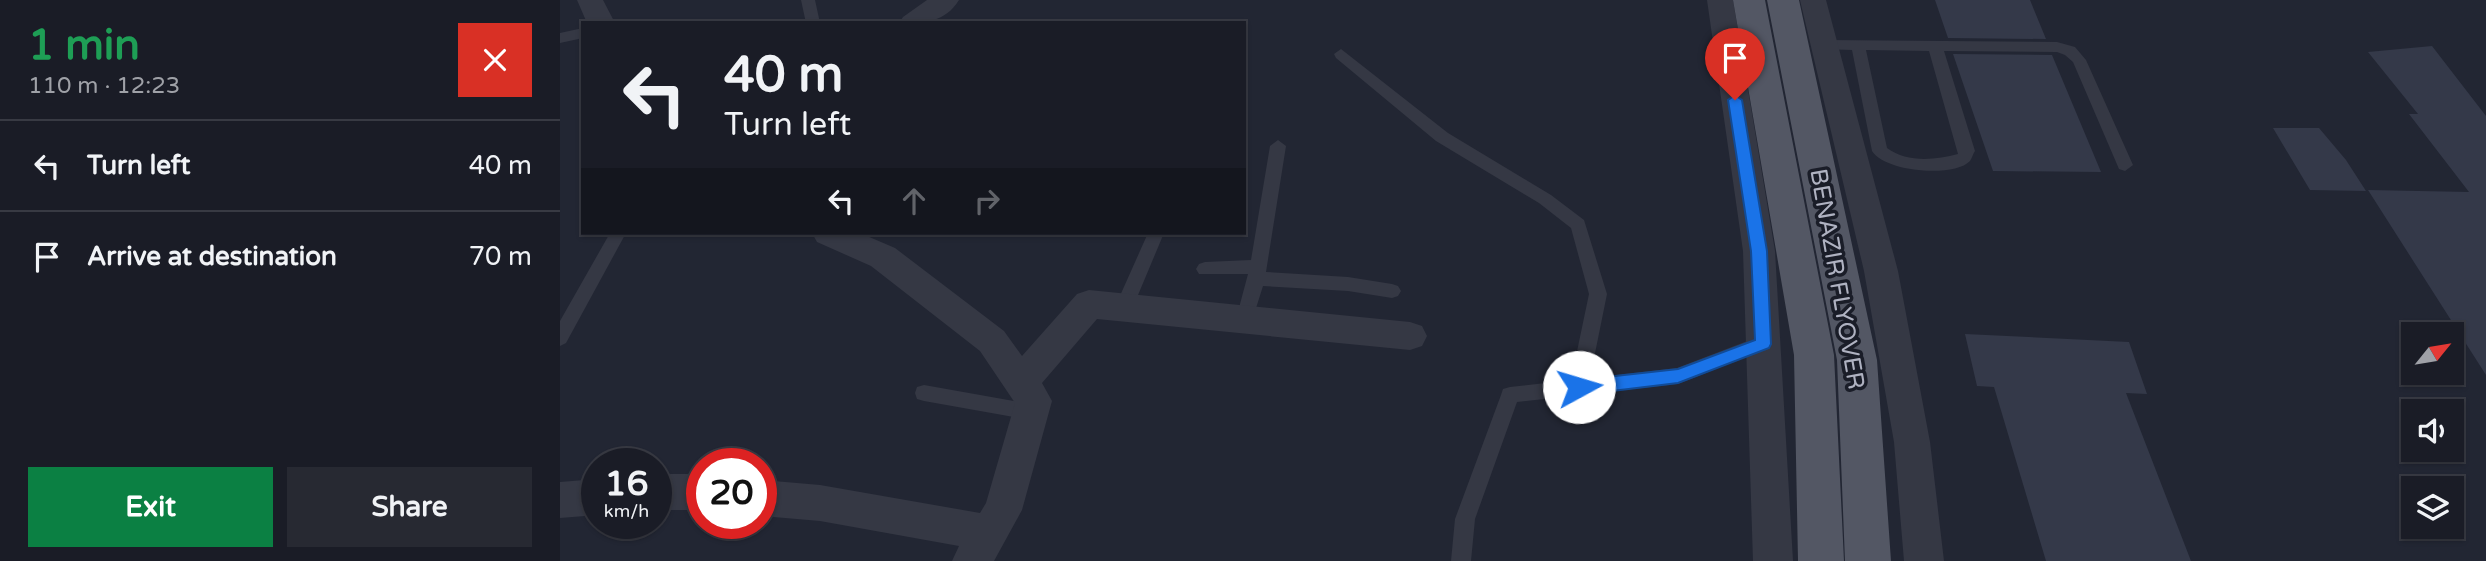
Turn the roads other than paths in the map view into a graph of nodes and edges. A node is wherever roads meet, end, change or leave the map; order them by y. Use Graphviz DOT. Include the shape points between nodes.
graph roads {
  1 [pos="590,0"];
  2 [pos="808,0"];
  3 [pos="946,0"];
  4 [pos="1720,0"];
  5 [pos="1749,0"];
  6 [pos="1783,0"];
  7 [pos="1813,0"];
  8 [pos="600,21"];
  9 [pos="813,21"];
  10 [pos="916,21"];
  11 [pos="581,33"];
  12 [pos="560,38"];
  13 [pos="1824,45"];
  14 [pos="1858,46"];
  15 [pos="1935,46"];
  16 [pos="1341,54"];
  17 [pos="1278,146"];
  18 [pos="2125,165"];
  19 [pos="617,235"];
  20 [pos="833,235"];
  21 [pos="1155,235"];
  22 [pos="1205,269"];
  23 [pos="1257,273"];
  24 [pos="1392,291"];
  25 [pos="1124,307"];
  26 [pos="1245,319"];
  27 [pos="1410,336"];
  28 [pos="560,338"];
  29 [pos="1763,344"];
  30 [pos="1579,387"];
  31 [pos="924,393"];
  32 [pos="1026,397"];
  33 [pos="581,498"];
  34 [pos="777,499"];
  35 [pos="560,500"];
  36 [pos="981,547"];
  37 [pos="1461,561"];
  38 [pos="1773,561"];
  39 [pos="1821,561"];
  40 [pos="1868,561"];
  41 [pos="1924,561"];
  1 -- 8 [label="street"];
  2 -- 9 [label="lane"];
  3 -- 10 [label="street"];
  4 -- 29 [label="street" via="1759,251"];
  5 -- 39 [label="main road, BENAZIR FLYOVER" via="1814,355"];
  6 -- 40 [label="main road, BENAZIR FLYOVER" via="1857,360"];
  7 -- 13 [label="street"];
  11 -- 12 [label="lane"];
  13 -- 14 [label="lane"];
  13 -- 41 [label="street" via="1881,271 1912,442"];
  14 -- 15 [label="lane"];
  14 -- 15 [label="lane" via="1880,151 1902,164 1952,162 1964,159 1967,151"];
  15 -- 18 [label="lane" via="2057,47 2070,51 2079,60"];
  16 -- 30 [label="lane" via="1442,137 1545,199 1578,225 1598,294"];
  17 -- 23 [label="lane"];
  19 -- 28 [label="lane"];
  20 -- 32 [label="street" via="883,257 992,341"];
  21 -- 25 [label="lane"];
  22 -- 23 [label="lane"];
  23 -- 24 [label="lane"];
  23 -- 26 [label="lane"];
  25 -- 26 [label="street"];
  25 -- 32 [label="street" via="1090,304"];
  26 -- 27 [label="street"];
  29 -- 30 [label="lane" via="1678,376"];
  29 -- 38 [label="street"];
  30 -- 37 [label="lane" via="1510,395 1465,519"];
  31 -- 32 [label="lane"];
  32 -- 36 [label="street" via="1003,510"];
  33 -- 35 [label="street"];
  34 -- 36 [label="street" via="820,503"];
}
